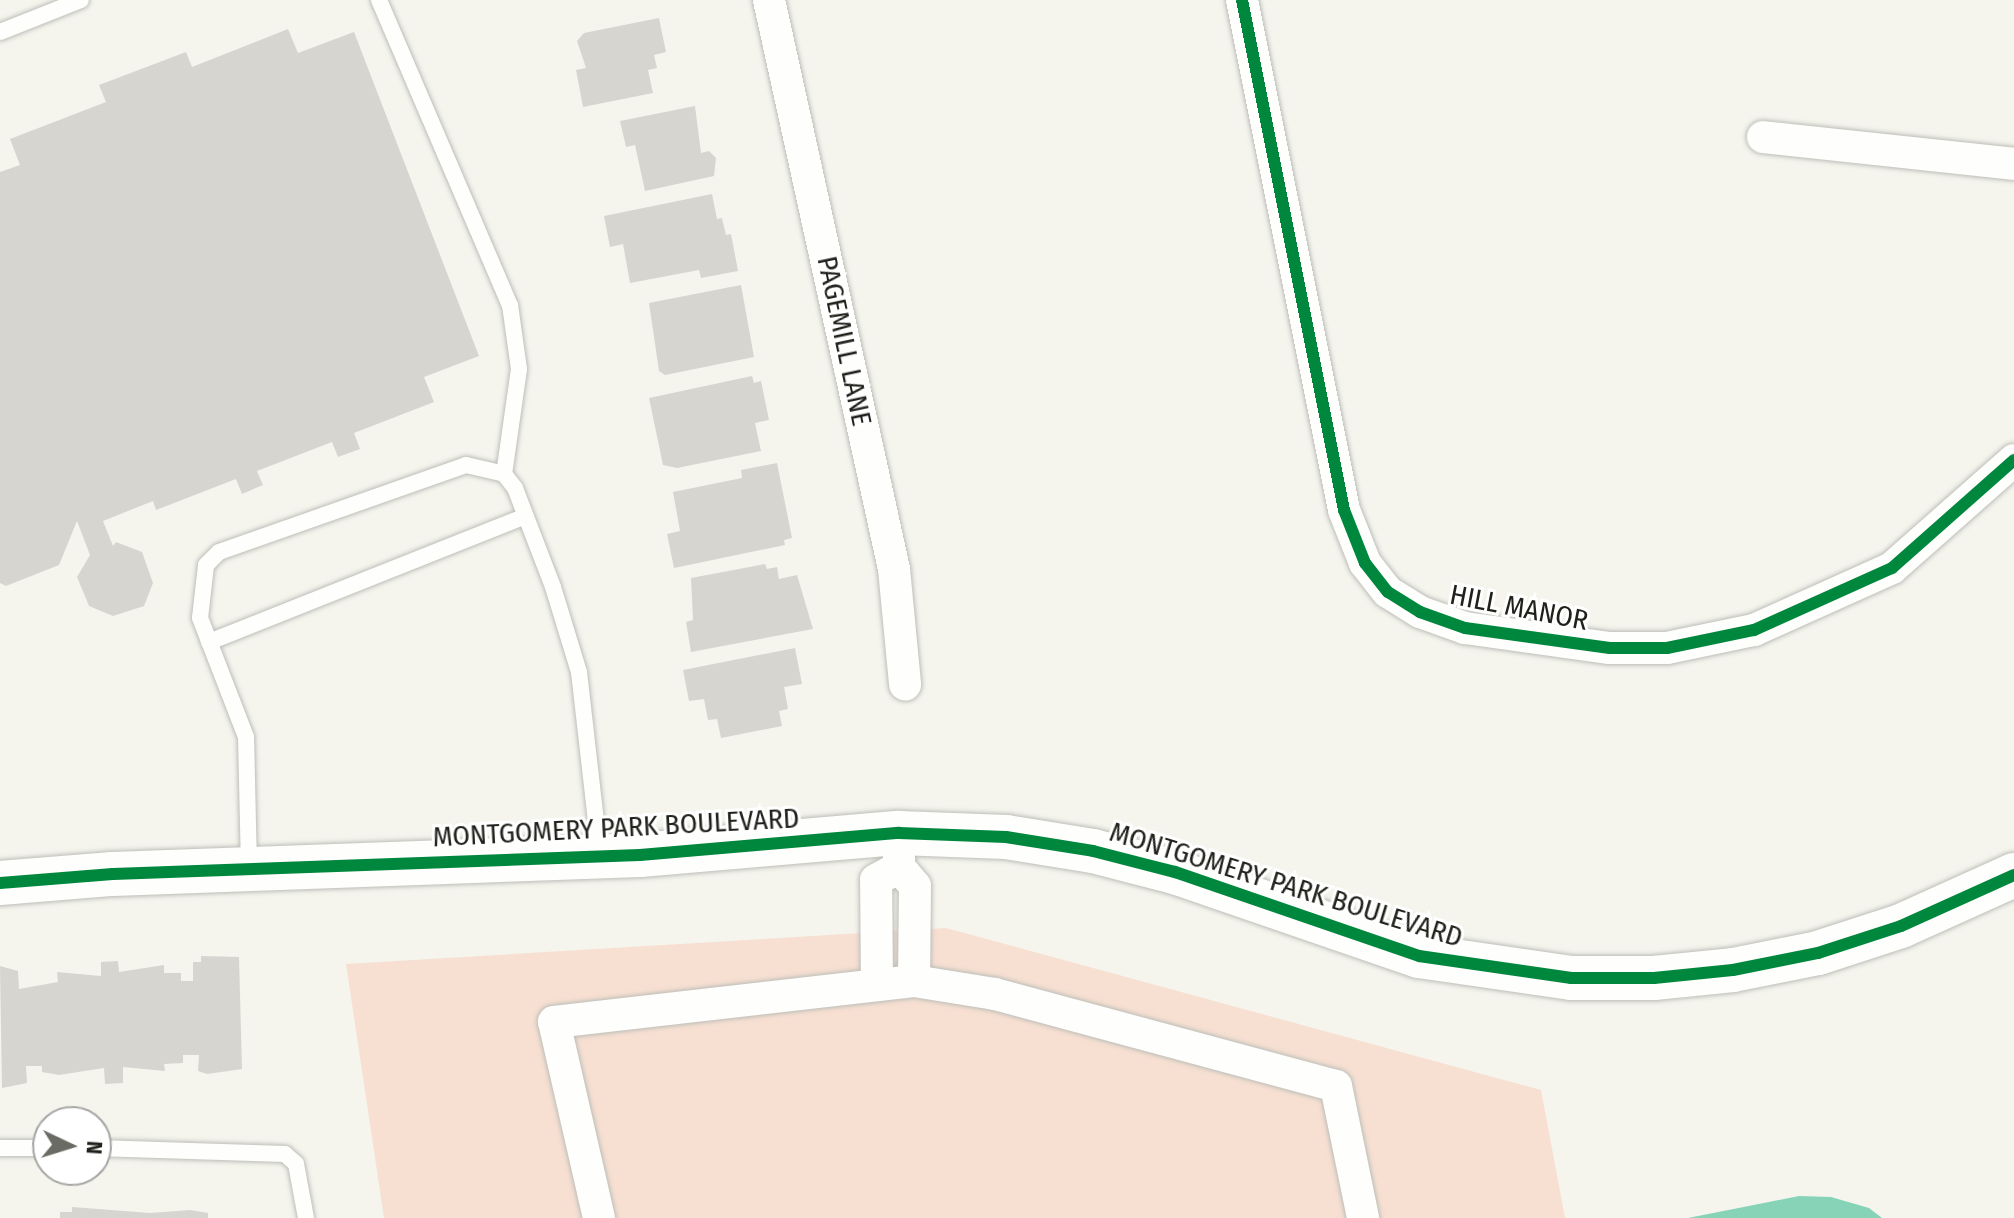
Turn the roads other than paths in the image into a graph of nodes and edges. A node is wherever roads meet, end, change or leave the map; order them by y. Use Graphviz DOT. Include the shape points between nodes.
graph roads {
  1 [pos="81,0"];
  2 [pos="379,0"];
  3 [pos="769,0"];
  4 [pos="1242,0"];
  5 [pos="0,32"];
  6 [pos="1763,137"];
  7 [pos="2014,164"];
  8 [pos="2014,460"];
  9 [pos="504,474"];
  10 [pos="525,516"];
  11 [pos="209,642"];
  12 [pos="905,684"];
  13 [pos="899,850"];
  14 [pos="600,856"];
  15 [pos="249,868"];
  16 [pos="2014,875"];
  17 [pos="0,883"];
  18 [pos="914,981"];
  19 [pos="877,985"];
  20 [pos="0,1148"];
  21 [pos="32,1148"];
  22 [pos="112,1149"];
  23 [pos="306,1218"];
  24 [pos="599,1218"];
  25 [pos="1363,1218"];
  1 -- 5 [label="lane"];
  2 -- 9 [label="lane" via="510,305 519,369"];
  3 -- 12 [label="street, PAGEMILL LANE" via="894,569"];
  4 -- 8 [label="street, HILL MANOR" via="1344,510 1365,563 1388,592 1420,612 1465,628 1610,648 1667,648 1754,630 1892,568"];
  6 -- 7 [label="street"];
  9 -- 10 [label="lane"];
  9 -- 11 [label="lane" via="466,465 219,552 206,565 200,586 200,618"];
  10 -- 11 [label="lane"];
  10 -- 14 [label="lane" via="579,672"];
  11 -- 15 [label="lane" via="246,737"];
  13 -- 14 [label="street, MONTGOMERY PARK BOULEVARD"];
  13 -- 16 [label="street, MONTGOMERY PARK BOULEVARD" via="1006,837 1093,851 1175,872 1419,956 1571,978 1670,977 1818,953 1901,926"];
  13 -- 18 [label="street" via="915,886"];
  13 -- 19 [label="street" via="876,880"];
  14 -- 15 [label="street, MONTGOMERY PARK BOULEVARD"];
  15 -- 17 [label="street, MONTGOMERY PARK BOULEVARD"];
  18 -- 19 [label="street"];
  18 -- 25 [label="street" via="995,994 1336,1086"];
  19 -- 24 [label="street" via="554,1022"];
  20 -- 21 [label="lane"];
  22 -- 23 [label="lane" via="285,1154 296,1164"];
}
